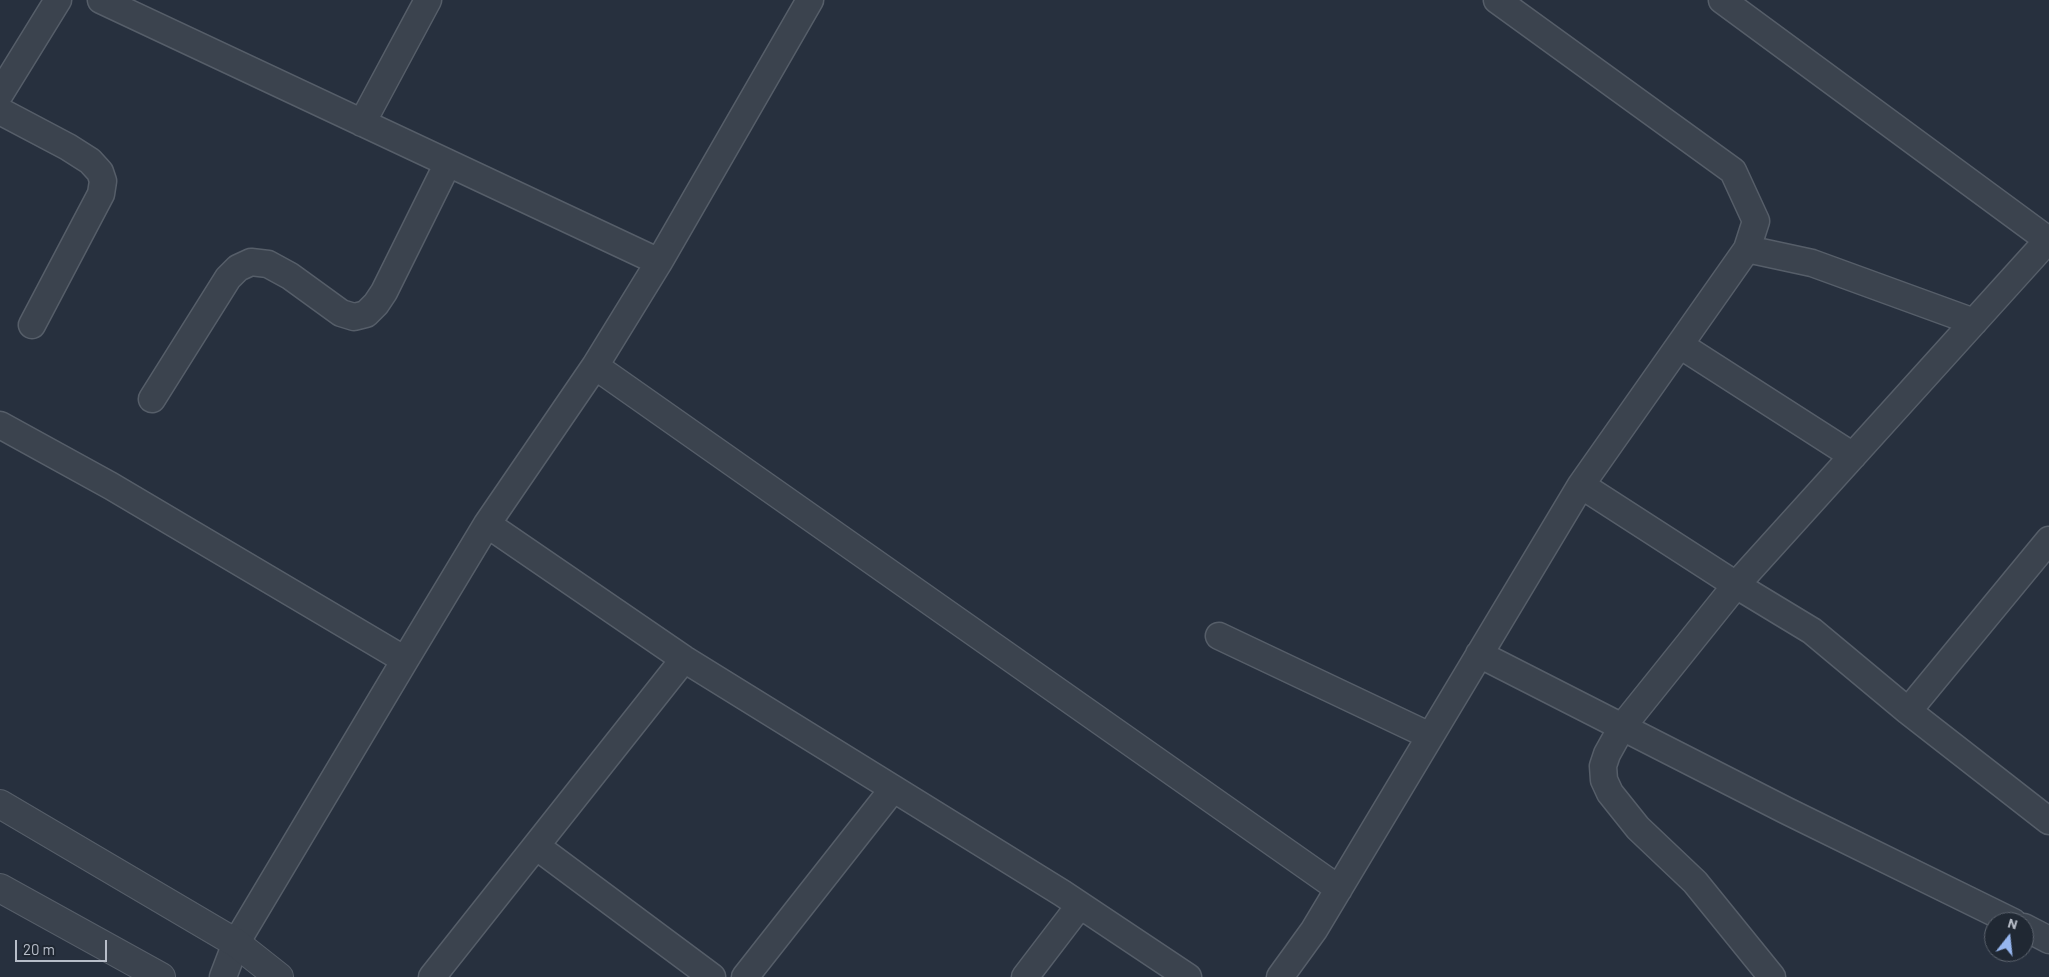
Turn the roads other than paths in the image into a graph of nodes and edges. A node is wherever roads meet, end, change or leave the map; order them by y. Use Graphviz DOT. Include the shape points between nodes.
graph roads {
  1 [pos="58,0"];
  2 [pos="101,0"];
  3 [pos="428,0"];
  4 [pos="810,0"];
  5 [pos="1497,0"];
  6 [pos="1722,0"];
  7 [pos="0,94"];
  8 [pos="0,111"];
  9 [pos="362,123"];
  10 [pos="448,163"];
  11 [pos="2048,239"];
  12 [pos="1747,249"];
  13 [pos="659,262"];
  14 [pos="1974,322"];
  15 [pos="32,325"];
  16 [pos="1680,345"];
  17 [pos="595,366"];
  18 [pos="152,398"];
  19 [pos="0,425"];
  20 [pos="1853,456"];
  21 [pos="1581,485"];
  22 [pos="487,524"];
  23 [pos="2049,540"];
  24 [pos="1736,585"];
  25 [pos="1219,636"];
  26 [pos="1479,654"];
  27 [pos="684,659"];
  28 [pos="405,660"];
  29 [pos="1908,711"];
  30 [pos="1622,727"];
  31 [pos="1430,736"];
  32 [pos="893,789"];
  33 [pos="0,804"];
  34 [pos="2049,821"];
  35 [pos="536,846"];
  36 [pos="0,888"];
  37 [pos="1339,889"];
  38 [pos="1080,905"];
  39 [pos="1993,912"];
  40 [pos="2034,932"];
  41 [pos="2049,940"];
  42 [pos="236,943"];
  43 [pos="161,977"];
  44 [pos="223,977"];
  45 [pos="279,977"];
  46 [pos="432,977"];
  47 [pos="712,977"];
  48 [pos="745,977"];
  49 [pos="1025,977"];
  50 [pos="1188,977"];
  51 [pos="1280,977"];
  52 [pos="1772,977"];
  1 -- 7 [label="street"];
  2 -- 9 [label="street"];
  3 -- 9 [label="street"];
  4 -- 13 [label="street"];
  5 -- 12 [label="street" via="1733,171 1756,221"];
  6 -- 11 [label="street"];
  8 -- 15 [label="street" via="90,161 103,181 101,194"];
  9 -- 10 [label="street"];
  10 -- 13 [label="street"];
  10 -- 18 [label="street" via="384,292 366,314 354,317 341,313 290,276 268,264 251,262 228,278"];
  11 -- 14 [label="street"];
  12 -- 14 [label="street" via="1812,263"];
  12 -- 16 [label="street"];
  13 -- 17 [label="street"];
  14 -- 20 [label="street"];
  16 -- 20 [label="street"];
  16 -- 21 [label="street"];
  17 -- 22 [label="street"];
  17 -- 37 [label="street"];
  19 -- 28 [label="street" via="111,486"];
  20 -- 24 [label="street"];
  21 -- 24 [label="street"];
  21 -- 26 [label="street"];
  22 -- 27 [label="street"];
  22 -- 28 [label="street"];
  23 -- 29 [label="street"];
  24 -- 29 [label="street" via="1812,631"];
  24 -- 30 [label="street"];
  25 -- 31 [label="street"];
  26 -- 30 [label="street"];
  26 -- 31 [label="street"];
  27 -- 32 [label="street"];
  27 -- 35 [label="street"];
  28 -- 42 [label="street"];
  29 -- 34 [label="street"];
  30 -- 39 [label="street"];
  30 -- 52 [label="street" via="1603,766 1604,780 1610,793 1638,828 1695,882"];
  31 -- 37 [label="street"];
  32 -- 38 [label="street"];
  32 -- 48 [label="street"];
  33 -- 42 [label="street"];
  35 -- 46 [label="street"];
  35 -- 47 [label="street"];
  36 -- 43 [label="street"];
  37 -- 51 [label="street"];
  38 -- 49 [label="street"];
  38 -- 50 [label="street"];
  40 -- 41 [label="street"];
  42 -- 44 [label="street"];
  42 -- 45 [label="street"];
}
